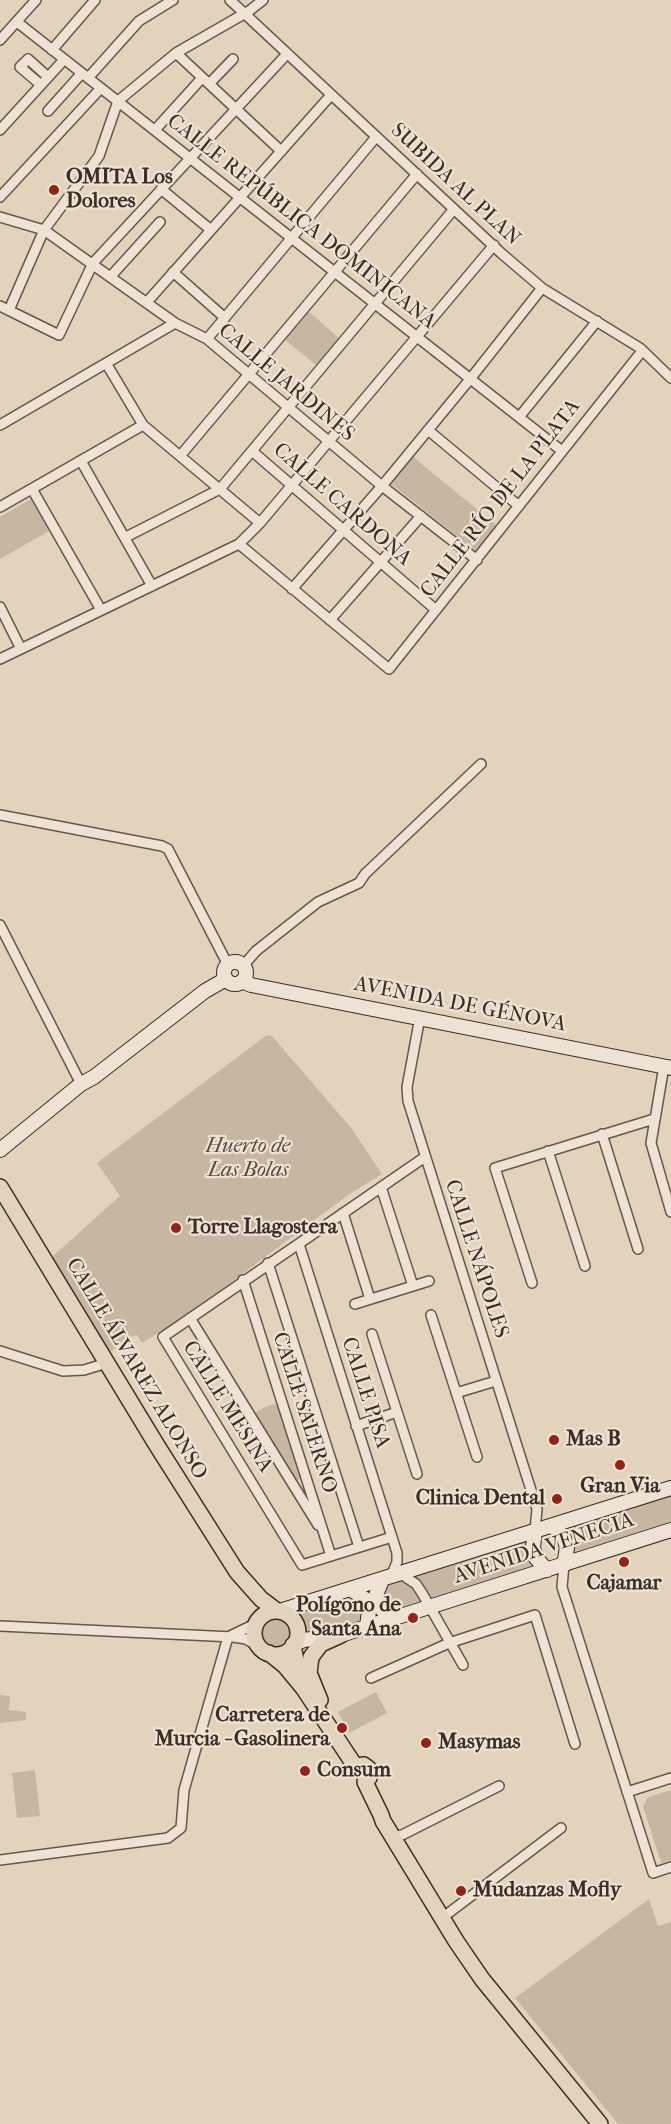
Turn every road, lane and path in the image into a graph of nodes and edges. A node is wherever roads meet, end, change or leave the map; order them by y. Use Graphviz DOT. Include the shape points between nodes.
graph roads {
  1 [pos="36,0"];
  2 [pos="95,0"];
  3 [pos="173,0"];
  4 [pos="230,0"];
  5 [pos="263,0"];
  6 [pos="244,14"];
  7 [pos="17,22"];
  8 [pos="0,40"];
  9 [pos="52,50"];
  10 [pos="176,53"];
  11 [pos="287,54"];
  12 [pos="232,59"];
  13 [pos="61,63"];
  14 [pos="85,75"];
  15 [pos="48,77"];
  16 [pos="205,81"];
  17 [pos="41,86"];
  18 [pos="101,88"];
  19 [pos="331,95"];
  20 [pos="118,101"];
  21 [pos="236,109"];
  22 [pos="48,111"];
  23 [pos="0,130"];
  24 [pos="155,130"];
  25 [pos="376,137"];
  26 [pos="281,151"];
  27 [pos="190,158"];
  28 [pos="417,174"];
  29 [pos="161,189"];
  30 [pos="0,197"];
  31 [pos="240,197"];
  32 [pos="454,208"];
  33 [pos="0,217"];
  34 [pos="160,222"];
  35 [pos="45,230"];
  36 [pos="211,230"];
  37 [pos="292,238"];
  38 [pos="494,245"];
  39 [pos="93,263"];
  40 [pos="173,272"];
  41 [pos="336,272"];
  42 [pos="111,276"];
  43 [pos="542,288"];
  44 [pos="147,302"];
  45 [pos="375,303"];
  46 [pos="4,308"];
  47 [pos="225,318"];
  48 [pos="597,321"];
  49 [pos="175,323"];
  50 [pos="419,337"];
  51 [pos="207,339"];
  52 [pos="642,351"];
  53 [pos="106,363"];
  54 [pos="249,374"];
  55 [pos="471,378"];
  56 [pos="671,378"];
  57 [pos="289,407"];
  58 [pos="520,416"];
  59 [pos="0,425"];
  60 [pos="142,425"];
  61 [pos="428,430"];
  62 [pos="328,442"];
  63 [pos="252,451"];
  64 [pos="562,451"];
  65 [pos="180,456"];
  66 [pos="81,461"];
  67 [pos="292,485"];
  68 [pos="382,486"];
  69 [pos="32,489"];
  70 [pos="220,489"];
  71 [pos="519,506"];
  72 [pos="0,507"];
  73 [pos="421,516"];
  74 [pos="260,523"];
  75 [pos="345,530"];
  76 [pos="126,537"];
  77 [pos="238,544"];
  78 [pos="477,560"];
  79 [pos="382,562"];
  80 [pos="152,586"];
  81 [pos="292,589"];
  82 [pos="0,607"];
  83 [pos="101,610"];
  84 [pos="436,610"];
  85 [pos="330,620"];
  86 [pos="21,649"];
  87 [pos="0,659"];
  88 [pos="481,764"];
  89 [pos="0,815"];
  90 [pos="0,925"];
  91 [pos="227,972"];
  92 [pos="243,973"];
  93 [pos="420,1017"];
  94 [pos="667,1067"];
  95 [pos="81,1084"];
  96 [pos="654,1119"];
  97 [pos="31,1127"];
  98 [pos="602,1134"];
  99 [pos="0,1142"];
  100 [pos="0,1150"];
  101 [pos="549,1151"];
  102 [pos="425,1157"];
  103 [pos="0,1160"];
  104 [pos="0,1187"];
  105 [pos="381,1187"];
  106 [pos="671,1212"];
  107 [pos="343,1213"];
  108 [pos="299,1244"];
  109 [pos="638,1249"];
  110 [pos="268,1263"];
  111 [pos="585,1266"];
  112 [pos="243,1281"];
  113 [pos="429,1281"];
  114 [pos="532,1283"];
  115 [pos="413,1286"];
  116 [pos="370,1299"];
  117 [pos="355,1304"];
  118 [pos="431,1315"];
  119 [pos="190,1318"];
  120 [pos="372,1334"];
  121 [pos="0,1351"];
  122 [pos="107,1363"];
  123 [pos="496,1381"];
  124 [pos="456,1394"];
  125 [pos="397,1412"];
  126 [pos="356,1425"];
  127 [pos="477,1457"];
  128 [pos="417,1474"];
  129 [pos="671,1488"];
  130 [pos="537,1509"];
  131 [pos="552,1526"];
  132 [pos="671,1530"];
  133 [pos="535,1531"];
  134 [pos="392,1536"];
  135 [pos="325,1537"];
  136 [pos="359,1547"];
  137 [pos="397,1553"];
  138 [pos="331,1556"];
  139 [pos="564,1564"];
  140 [pos="420,1568"];
  141 [pos="547,1570"];
  142 [pos="237,1572"];
  143 [pos="390,1578"];
  144 [pos="562,1587"];
  145 [pos="352,1590"];
  146 [pos="429,1607"];
  147 [pos="279,1611"];
  148 [pos="391,1620"];
  149 [pos="256,1623"];
  150 [pos="0,1626"];
  151 [pos="367,1627"];
  152 [pos="341,1635"];
  153 [pos="228,1637"];
  154 [pos="449,1643"];
  155 [pos="294,1644"];
  156 [pos="264,1650"];
  157 [pos="463,1665"];
  158 [pos="371,1678"];
  159 [pos="338,1738"];
  160 [pos="575,1744"];
  161 [pos="671,1778"];
  162 [pos="499,1786"];
  163 [pos="627,1792"];
  164 [pos="561,1828"];
  165 [pos="393,1837"];
  166 [pos="0,1860"];
  167 [pos="671,1867"];
  168 [pos="442,1918"];
  169 [pos="600,2124"];
  1 -- 7 [label="street"];
  2 -- 9 [label="street"];
  3 -- 14 [label="street" via="139,21"];
  4 -- 6 [label="street, SUBIDA AL PLAN"];
  5 -- 6 [label="street"];
  6 -- 10 [label="street"];
  6 -- 11 [label="street, SUBIDA AL PLAN"];
  7 -- 8 [label="street"];
  7 -- 9 [label="street, CALLE REPÚBLICA DOMINICANA"];
  9 -- 14 [label="street, CALLE REPÚBLICA DOMINICANA"];
  10 -- 16 [label="street"];
  10 -- 20 [label="street"];
  11 -- 19 [label="street, SUBIDA AL PLAN"];
  11 -- 21 [label="street"];
  12 -- 16 [label="street"];
  13 -- 15 [label="street"];
  14 -- 18 [label="street, CALLE REPÚBLICA DOMINICANA"];
  14 -- 22 [label="street"];
  15 -- 17 [label="street"];
  15 -- 17 [label="street" via="28,59 20,68"];
  16 -- 21 [label="street"];
  16 -- 24 [label="street"];
  17 -- 23 [label="street"];
  18 -- 20 [label="street, CALLE REPÚBLICA DOMINICANA"];
  18 -- 30 [label="street"];
  19 -- 25 [label="street, SUBIDA AL PLAN"];
  19 -- 26 [label="street"];
  20 -- 24 [label="street, CALLE REPÚBLICA DOMINICANA"];
  20 -- 35 [label="street" via="99,156"];
  21 -- 26 [label="street"];
  21 -- 27 [label="street"];
  24 -- 27 [label="street, CALLE REPÚBLICA DOMINICANA"];
  25 -- 28 [label="street, SUBIDA AL PLAN"];
  25 -- 37 [label="street"];
  26 -- 31 [label="street"];
  27 -- 29 [label="street"];
  27 -- 31 [label="street, CALLE REPÚBLICA DOMINICANA"];
  28 -- 32 [label="street, SUBIDA AL PLAN"];
  28 -- 41 [label="street"];
  29 -- 36 [label="street"];
  29 -- 39 [label="street"];
  31 -- 36 [label="street"];
  31 -- 37 [label="street, CALLE REPÚBLICA DOMINICANA"];
  32 -- 38 [label="street, SUBIDA AL PLAN"];
  32 -- 45 [label="street"];
  33 -- 35 [label="street, CALLE JARDINES"];
  34 -- 42 [label="street"];
  35 -- 39 [label="street, CALLE JARDINES"];
  35 -- 46 [label="street"];
  36 -- 40 [label="street"];
  37 -- 41 [label="street, CALLE REPÚBLICA DOMINICANA"];
  37 -- 47 [label="street"];
  38 -- 43 [label="street, SUBIDA AL PLAN"];
  38 -- 50 [label="street"];
  39 -- 42 [label="street, CALLE JARDINES"];
  39 -- 46 [label="street" via="59,335"];
  40 -- 44 [label="street"];
  40 -- 47 [label="street"];
  41 -- 45 [label="street, CALLE REPÚBLICA DOMINICANA"];
  41 -- 54 [label="street"];
  42 -- 44 [label="street, CALLE JARDINES"];
  43 -- 48 [label="street, SUBIDA AL PLAN"];
  43 -- 55 [label="street"];
  44 -- 49 [label="street, CALLE JARDINES"];
  45 -- 50 [label="street, CALLE REPÚBLICA DOMINICANA"];
  45 -- 57 [label="street"];
  47 -- 51 [label="street"];
  48 -- 52 [label="street, SUBIDA AL PLAN"];
  48 -- 58 [label="street"];
  49 -- 51 [label="street, CALLE JARDINES"];
  49 -- 53 [label="street"];
  50 -- 55 [label="street, CALLE REPÚBLICA DOMINICANA"];
  50 -- 62 [label="street"];
  51 -- 54 [label="street, CALLE JARDINES"];
  52 -- 56 [label="street, SUBIDA AL PLAN"];
  52 -- 64 [label="street, CALLE RÍO DE LA PLATA"];
  53 -- 59 [label="street"];
  53 -- 60 [label="street"];
  54 -- 57 [label="street, CALLE JARDINES"];
  54 -- 65 [label="street"];
  55 -- 58 [label="street, CALLE REPÚBLICA DOMINICANA"];
  55 -- 61 [label="street"];
  57 -- 62 [label="street, CALLE JARDINES"];
  57 -- 63 [label="street"];
  58 -- 64 [label="street, CALLE REPÚBLICA DOMINICANA"];
  60 -- 65 [label="street"];
  60 -- 66 [label="street"];
  61 -- 68 [label="street"];
  61 -- 71 [label="street"];
  62 -- 67 [label="street"];
  62 -- 68 [label="street, CALLE JARDINES"];
  63 -- 67 [label="street, CALLE CARDONA"];
  63 -- 70 [label="street"];
  64 -- 71 [label="street, CALLE RÍO DE LA PLATA"];
  65 -- 70 [label="street"];
  66 -- 69 [label="street"];
  66 -- 76 [label="street"];
  67 -- 74 [label="street"];
  67 -- 75 [label="street, CALLE CARDONA"];
  68 -- 73 [label="street, CALLE JARDINES"];
  68 -- 75 [label="street"];
  69 -- 72 [label="street"];
  69 -- 83 [label="street"];
  70 -- 74 [label="street"];
  70 -- 76 [label="street"];
  71 -- 78 [label="street, CALLE RÍO DE LA PLATA"];
  73 -- 78 [label="street, CALLE JARDINES"];
  73 -- 79 [label="street"];
  74 -- 77 [label="street"];
  75 -- 79 [label="street, CALLE CARDONA"];
  75 -- 81 [label="street"];
  76 -- 80 [label="street"];
  77 -- 80 [label="street"];
  77 -- 81 [label="street"];
  78 -- 84 [label="street, CALLE RÍO DE LA PLATA"];
  79 -- 84 [label="street, CALLE CARDONA"];
  79 -- 85 [label="street"];
  80 -- 83 [label="street"];
  81 -- 85 [label="street"];
  82 -- 86 [label="street"];
  83 -- 86 [label="street"];
  84 -- 85 [label="street, CALLE RÍO DE LA PLATA" via="389,669"];
  86 -- 87 [label="street"];
  88 -- 92 [label="street" via="359,883 318,902 256,951"];
  89 -- 91 [label="street" via="168,849"];
  90 -- 95 [label="street"];
  91 -- 92 [label="street" via="234,983"];
  91 -- 92 [label="street" via="236,962"];
  91 -- 95 [label="street"];
  92 -- 93 [label="street, AVENIDA DE GÉNOVA" via="254,986"];
  93 -- 94 [label="street, AVENIDA DE GÉNOVA"];
  93 -- 102 [label="street, CALLE NÁPOLES" via="407,1096"];
  94 -- 96 [label="street"];
  95 -- 97 [label="street"];
  96 -- 98 [label="street"];
  96 -- 106 [label="street" via="652,1151"];
  97 -- 99 [label="street"];
  97 -- 100 [label="street"];
  97 -- 103 [label="street" via="20,1144"];
  98 -- 101 [label="street"];
  98 -- 109 [label="street"];
  101 -- 111 [label="street"];
  101 -- 114 [label="street" via="495,1168"];
  102 -- 105 [label="street, CALLE MESINA"];
  102 -- 123 [label="street, CALLE NÁPOLES"];
  104 -- 122 [label="main road, CALLE ÁLVAREZ ALONSO"];
  105 -- 107 [label="street, CALLE MESINA"];
  105 -- 115 [label="street"];
  107 -- 108 [label="street, CALLE MESINA"];
  107 -- 116 [label="street"];
  108 -- 110 [label="street, CALLE MESINA"];
  108 -- 126 [label="street, CALLE PISA"];
  110 -- 112 [label="street, CALLE MESINA"];
  110 -- 136 [label="street"];
  112 -- 119 [label="street, CALLE MESINA"];
  112 -- 135 [label="street, CALLE SALERNO"];
  113 -- 115 [label="street"];
  115 -- 116 [label="street"];
  116 -- 117 [label="street"];
  118 -- 124 [label="street"];
  119 -- 135 [label="street"];
  119 -- 138 [label="street, CALLE MESINA" via="163,1337 302,1565"];
  120 -- 125 [label="street"];
  121 -- 122 [label="street" via="63,1371"];
  122 -- 142 [label="main road, CALLE ÁLVAREZ ALONSO"];
  123 -- 124 [label="street"];
  123 -- 130 [label="street, CALLE NÁPOLES"];
  124 -- 127 [label="street"];
  125 -- 126 [label="street"];
  125 -- 128 [label="street"];
  126 -- 134 [label="street, CALLE PISA"];
  129 -- 131 [label="street, AVENIDA VENECIA"];
  130 -- 131 [label="street, CALLE NÁPOLES"];
  130 -- 133 [label="street, CALLE NÁPOLES"];
  131 -- 133 [label="street, AVENIDA VENECIA"];
  131 -- 139 [label="street" via="564,1538"];
  132 -- 139 [label="street, AVENIDA VENECIA"];
  133 -- 140 [label="street, AVENIDA VENECIA"];
  133 -- 141 [label="street" via="536,1558"];
  134 -- 136 [label="street, CALLE MESINA"];
  134 -- 137 [label="street, CALLE PISA"];
  135 -- 138 [label="street, CALLE SALERNO"];
  136 -- 138 [label="street, CALLE MESINA"];
  137 -- 140 [label="street" via="409,1565"];
  137 -- 143 [label="street"];
  139 -- 141 [label="street, AVENIDA VENECIA"];
  139 -- 144 [label="street"];
  140 -- 143 [label="street, AVENIDA VENECIA"];
  141 -- 144 [label="street"];
  141 -- 146 [label="street, AVENIDA VENECIA"];
  142 -- 147 [label="main road, CALLE ÁLVAREZ ALONSO" via="261,1599"];
  142 -- 149 [label="main road, CALLE ÁLVAREZ ALONSO"];
  143 -- 145 [label="street, AVENIDA VENECIA"];
  143 -- 146 [label="street" via="416,1584"];
  143 -- 148 [label="street" via="376,1595 379,1606"];
  144 -- 163 [label="street"];
  145 -- 147 [label="street, AVENIDA VENECIA"];
  145 -- 151 [label="street" via="364,1599 369,1611"];
  146 -- 148 [label="street, AVENIDA VENECIA"];
  146 -- 154 [label="street"];
  147 -- 149 [label="main road" via="263,1614"];
  147 -- 155 [label="main road" via="295,1622"];
  148 -- 151 [label="street, AVENIDA VENECIA"];
  149 -- 153 [label="street"];
  149 -- 156 [label="main road" via="254,1635"];
  150 -- 153 [label="street"];
  151 -- 152 [label="street, AVENIDA VENECIA"];
  152 -- 155 [label="street, AVENIDA VENECIA"];
  152 -- 159 [label="main road" via="318,1647 309,1665 310,1677"];
  153 -- 156 [label="street" via="246,1639"];
  153 -- 166 [label="street" via="184,1790 181,1828 168,1838"];
  154 -- 157 [label="street"];
  154 -- 158 [label="street"];
  154 -- 160 [label="street" via="535,1615"];
  155 -- 156 [label="main road" via="284,1653"];
  155 -- 159 [label="main road" via="302,1677"];
  156 -- 159 [label="main road" via="297,1680"];
  159 -- 165 [label="main road" via="356,1766 353,1778 365,1782"];
  161 -- 163 [label="street"];
  162 -- 165 [label="street"];
  163 -- 167 [label="street" via="653,1873"];
  164 -- 168 [label="street"];
  165 -- 168 [label="main road"];
  168 -- 169 [label="main road" via="487,1986"];
}
